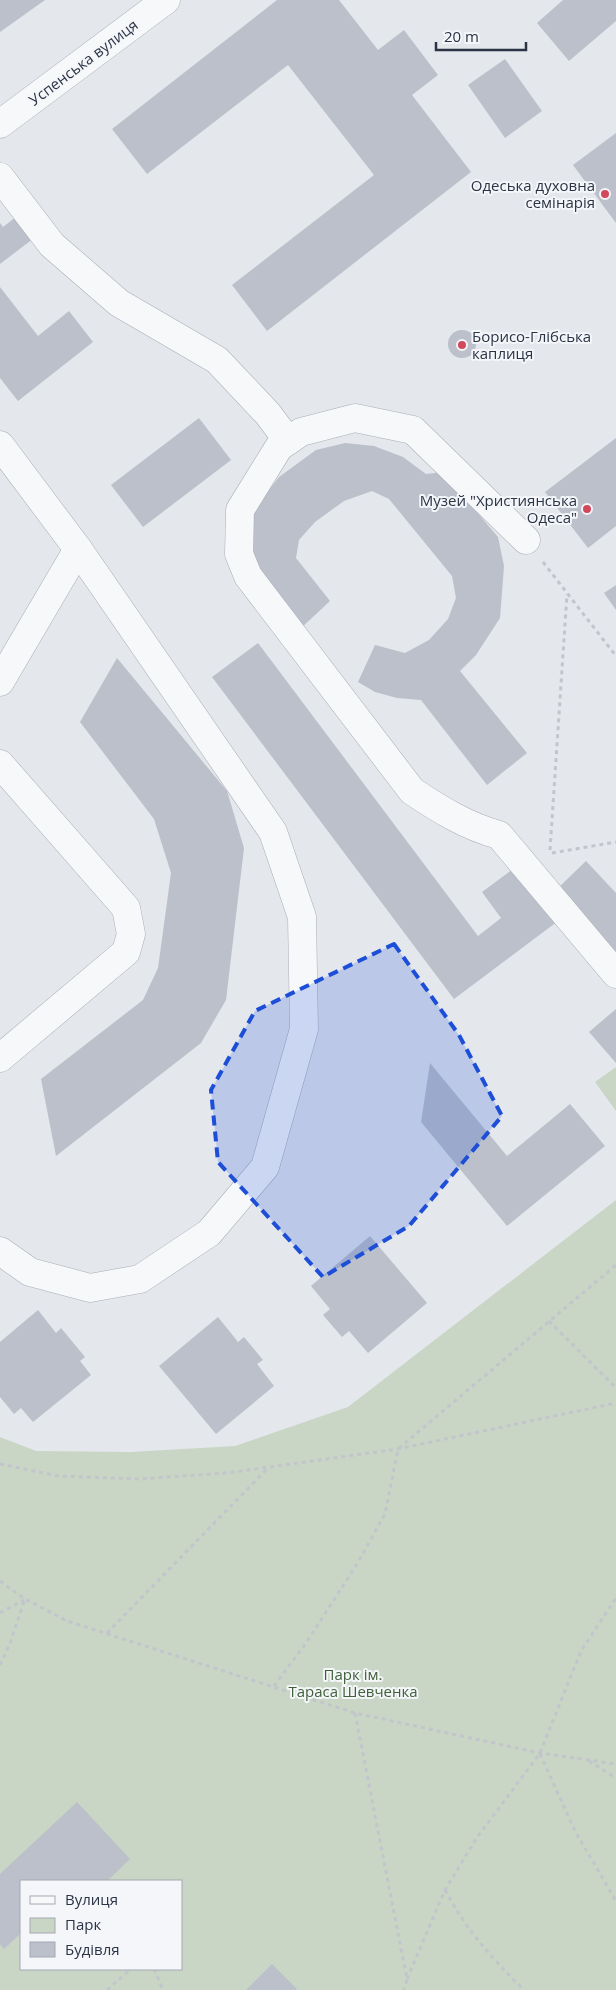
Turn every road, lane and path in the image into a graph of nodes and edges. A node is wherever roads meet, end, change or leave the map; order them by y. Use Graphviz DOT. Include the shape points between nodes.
graph roads {
  1 [pos="166,0"];
  2 [pos="0,124"];
  3 [pos="0,178"];
  4 [pos="288,440"];
  5 [pos="0,445"];
  6 [pos="526,540"];
  7 [pos="78,549"];
  8 [pos="568,594"];
  9 [pos="616,656"];
  10 [pos="0,682"];
  11 [pos="0,764"];
  12 [pos="616,842"];
  13 [pos="616,974"];
  14 [pos="0,1058"];
  15 [pos="0,1251"];
  16 [pos="616,1266"];
  17 [pos="549,1321"];
  18 [pos="616,1388"];
  19 [pos="616,1402"];
  20 [pos="398,1449"];
  21 [pos="0,1464"];
  22 [pos="269,1467"];
  23 [pos="0,1580"];
  24 [pos="616,1598"];
  25 [pos="25,1599"];
  26 [pos="0,1613"];
  27 [pos="107,1633"];
  28 [pos="0,1665"];
  29 [pos="273,1687"];
  30 [pos="354,1713"];
  31 [pos="540,1753"];
  32 [pos="587,1760"];
  33 [pos="616,1764"];
  34 [pos="616,1778"];
  35 [pos="446,1890"];
  36 [pos="616,1901"];
  37 [pos="130,1970"];
  38 [pos="154,1970"];
  39 [pos="407,1979"];
  40 [pos="107,1990"];
  41 [pos="163,1990"];
  42 [pos="404,1990"];
  43 [pos="524,1990"];
  1 -- 2 [label="street, Успенська вулиця"];
  3 -- 4 [label="street" via="52,246 119,302 217,360"];
  4 -- 6 [label="street" via="301,432 355,418 413,430"];
  4 -- 13 [label="street" via="279,447 240,510 239,554 248,576 412,791 474,828 499,835"];
  5 -- 7 [label="street"];
  6 -- 8 [label="path"];
  7 -- 10 [label="street"];
  7 -- 15 [label="street" via="273,832 302,917 304,1029 265,1167 209,1233 140,1279 90,1288 30,1272"];
  8 -- 9 [label="path"];
  8 -- 12 [label="path" via="550,854"];
  11 -- 14 [label="street" via="126,908 131,934 126,952"];
  16 -- 17 [label="path"];
  17 -- 18 [label="path"];
  17 -- 20 [label="path"];
  19 -- 20 [label="path"];
  20 -- 22 [label="path"];
  20 -- 29 [label="path" via="385,1514 306,1643"];
  21 -- 22 [label="path" via="58,1476 138,1480"];
  22 -- 27 [label="path"];
  23 -- 25 [label="path"];
  24 -- 31 [label="path" via="581,1651"];
  25 -- 26 [label="path"];
  25 -- 27 [label="path" via="67,1620"];
  25 -- 28 [label="path"];
  27 -- 29 [label="path"];
  29 -- 30 [label="path"];
  30 -- 31 [label="path"];
  30 -- 39 [label="path"];
  31 -- 32 [label="path"];
  31 -- 35 [label="path" via="476,1839"];
  31 -- 36 [label="path" via="575,1831"];
  32 -- 33 [label="path"];
  32 -- 34 [label="path"];
  35 -- 39 [label="path"];
  35 -- 43 [label="path" via="460,1917 500,1967"];
  37 -- 40 [label="path"];
  38 -- 41 [label="path"];
  39 -- 42 [label="path"];
}
